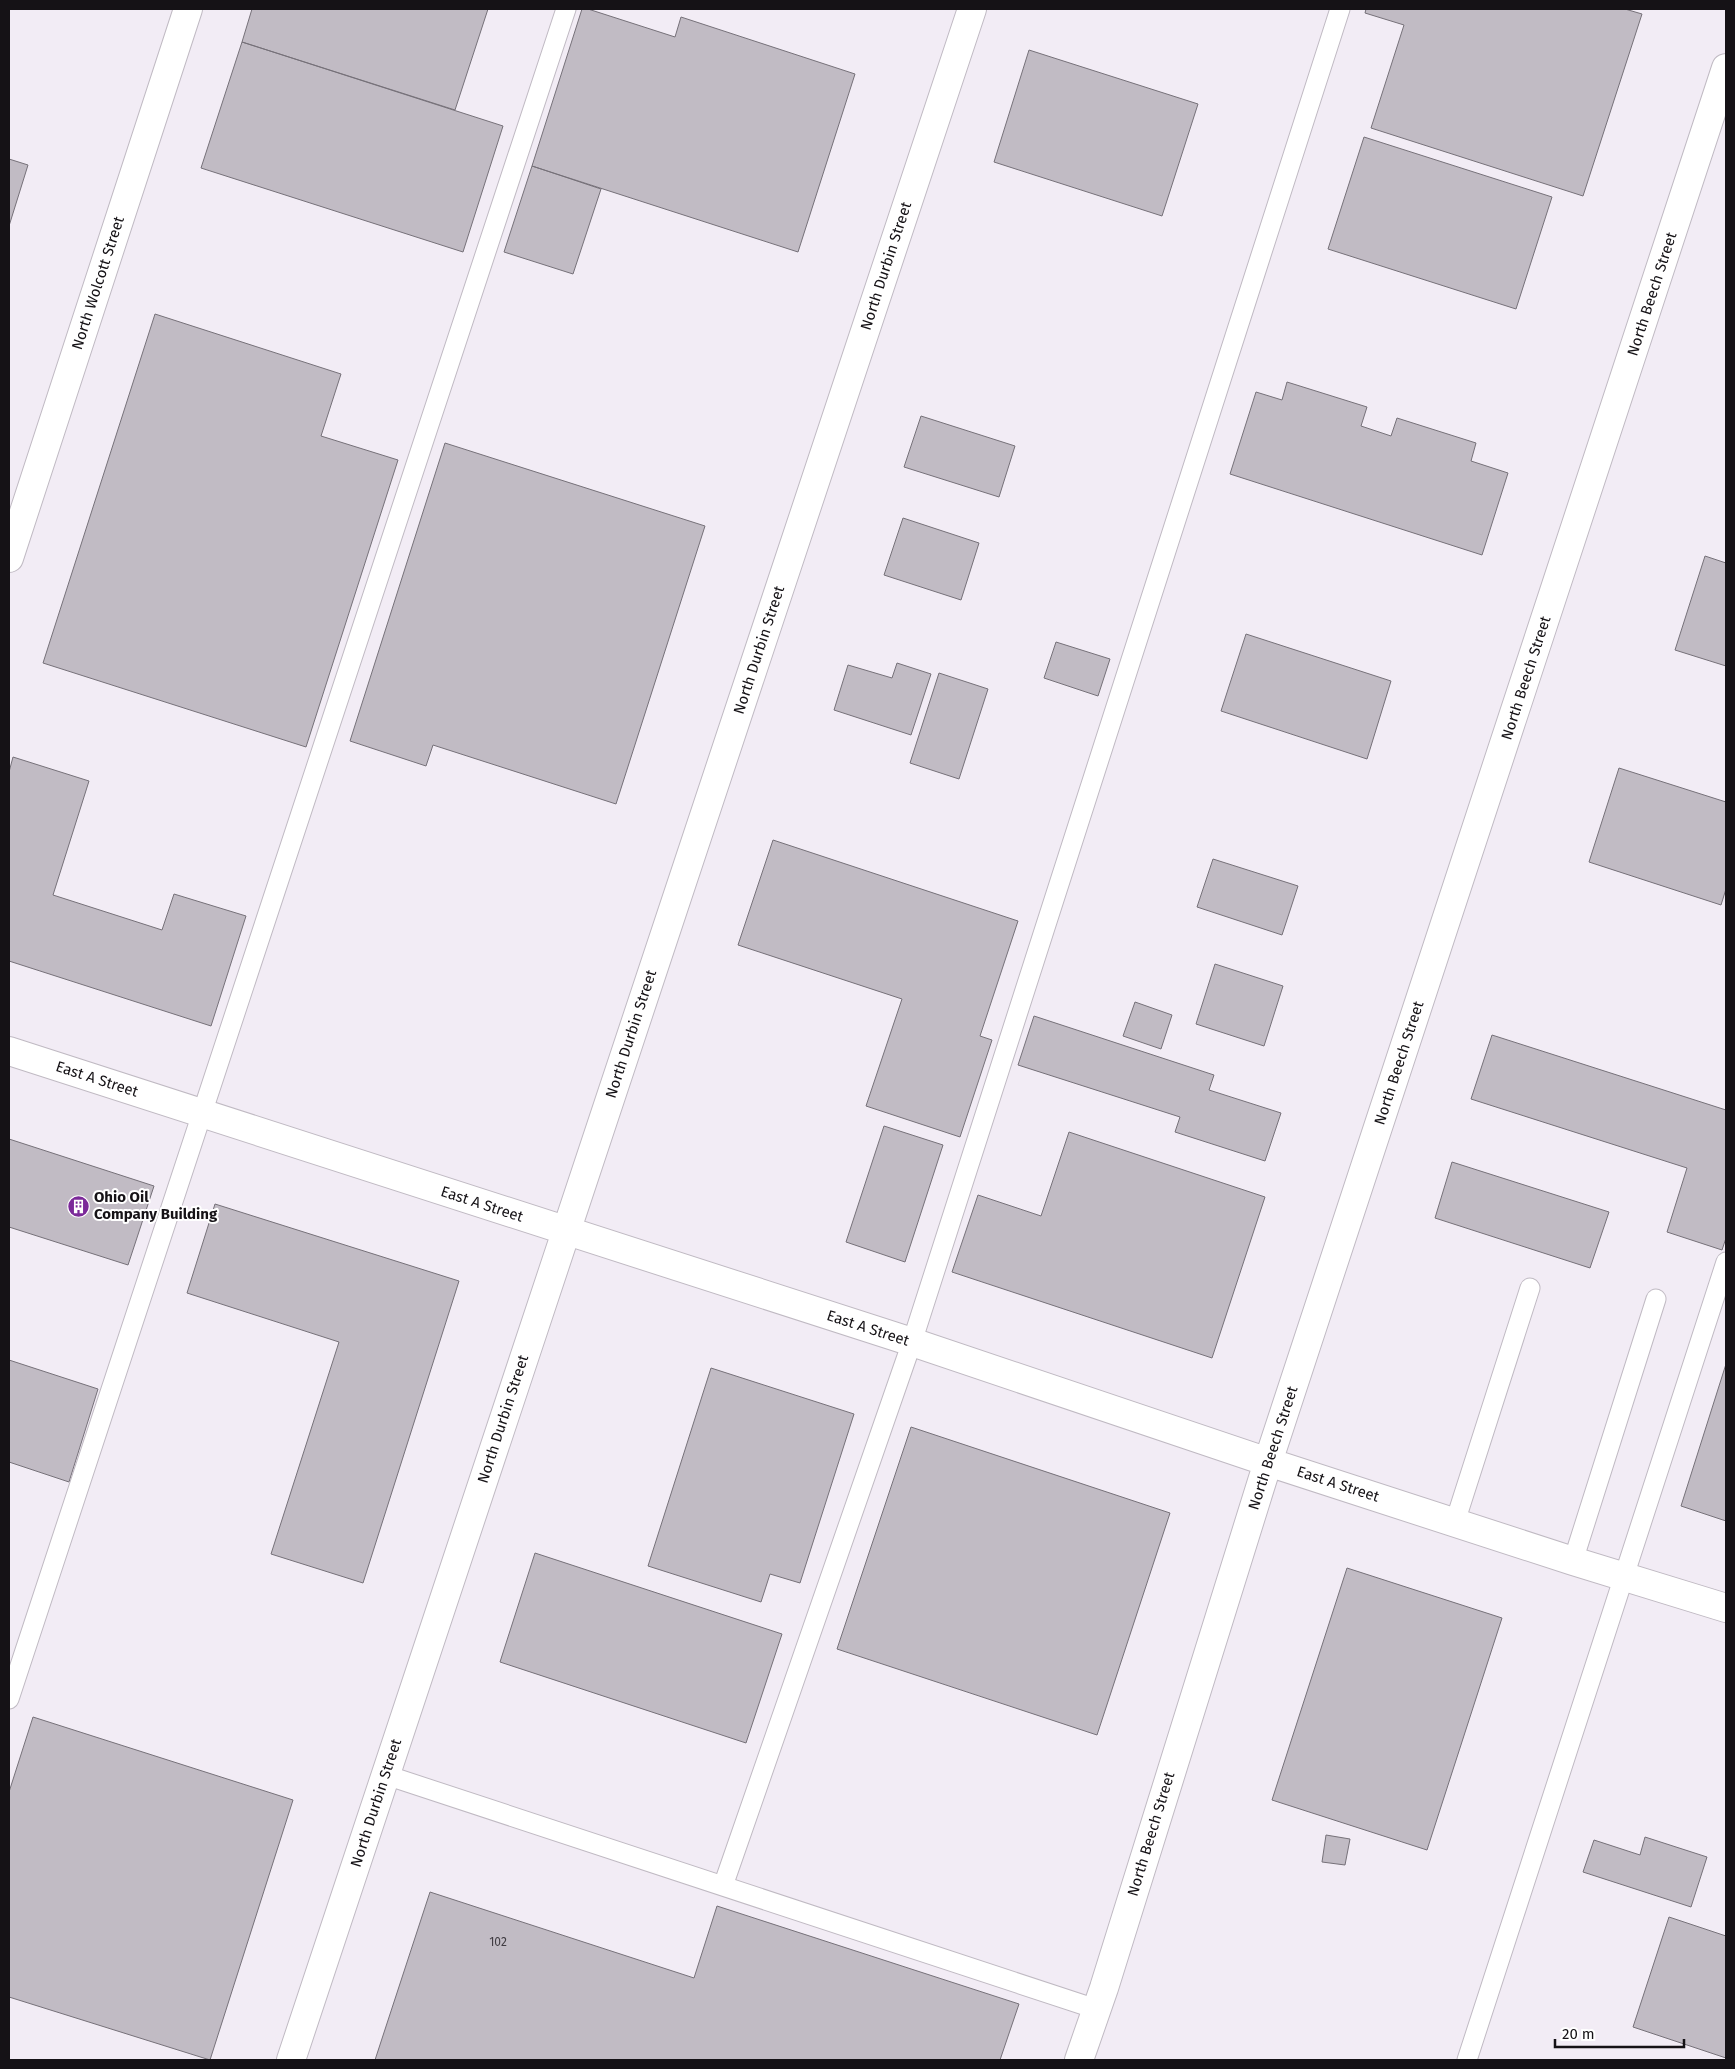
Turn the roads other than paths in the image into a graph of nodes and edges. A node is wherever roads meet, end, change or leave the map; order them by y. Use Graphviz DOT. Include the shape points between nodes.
graph roads {
  1 [pos="188,9"];
  2 [pos="566,9"];
  3 [pos="972,9"];
  4 [pos="1340,9"];
  5 [pos="1726,68"];
  6 [pos="9,558"];
  7 [pos="9,1051"];
  8 [pos="202,1113"];
  9 [pos="565,1231"];
  10 [pos="1726,1262"];
  11 [pos="1530,1288"];
  12 [pos="1656,1299"];
  13 [pos="912,1342"];
  14 [pos="1268,1462"];
  15 [pos="1455,1522"];
  16 [pos="1573,1561"];
  17 [pos="1624,1577"];
  18 [pos="1726,1608"];
  19 [pos="9,1698"];
  20 [pos="386,1776"];
  21 [pos="723,1886"];
  22 [pos="1096,2009"];
  23 [pos="290,2060"];
  24 [pos="1079,2060"];
  25 [pos="1467,2060"];
  1 -- 6 [label="street, North Wolcott Street"];
  2 -- 8 [label="lane"];
  3 -- 9 [label="street, North Durbin Street"];
  4 -- 13 [label="lane"];
  5 -- 14 [label="street, North Beech Street"];
  7 -- 8 [label="street, East A Street"];
  8 -- 9 [label="street, East A Street"];
  8 -- 19 [label="lane"];
  9 -- 13 [label="street, East A Street"];
  9 -- 20 [label="street, North Durbin Street"];
  10 -- 17 [label="lane"];
  11 -- 15 [label="lane"];
  12 -- 16 [label="lane"];
  13 -- 14 [label="street, East A Street"];
  13 -- 21 [label="lane"];
  14 -- 15 [label="street, East A Street"];
  14 -- 22 [label="street, North Beech Street"];
  15 -- 16 [label="street, East A Street"];
  16 -- 17 [label="street, East A Street"];
  17 -- 18 [label="street, East A Street"];
  17 -- 25 [label="lane"];
  20 -- 21 [label="lane"];
  20 -- 23 [label="street, North Durbin Street"];
  21 -- 22 [label="lane"];
  22 -- 24 [label="street, North Beech Street"];
}
